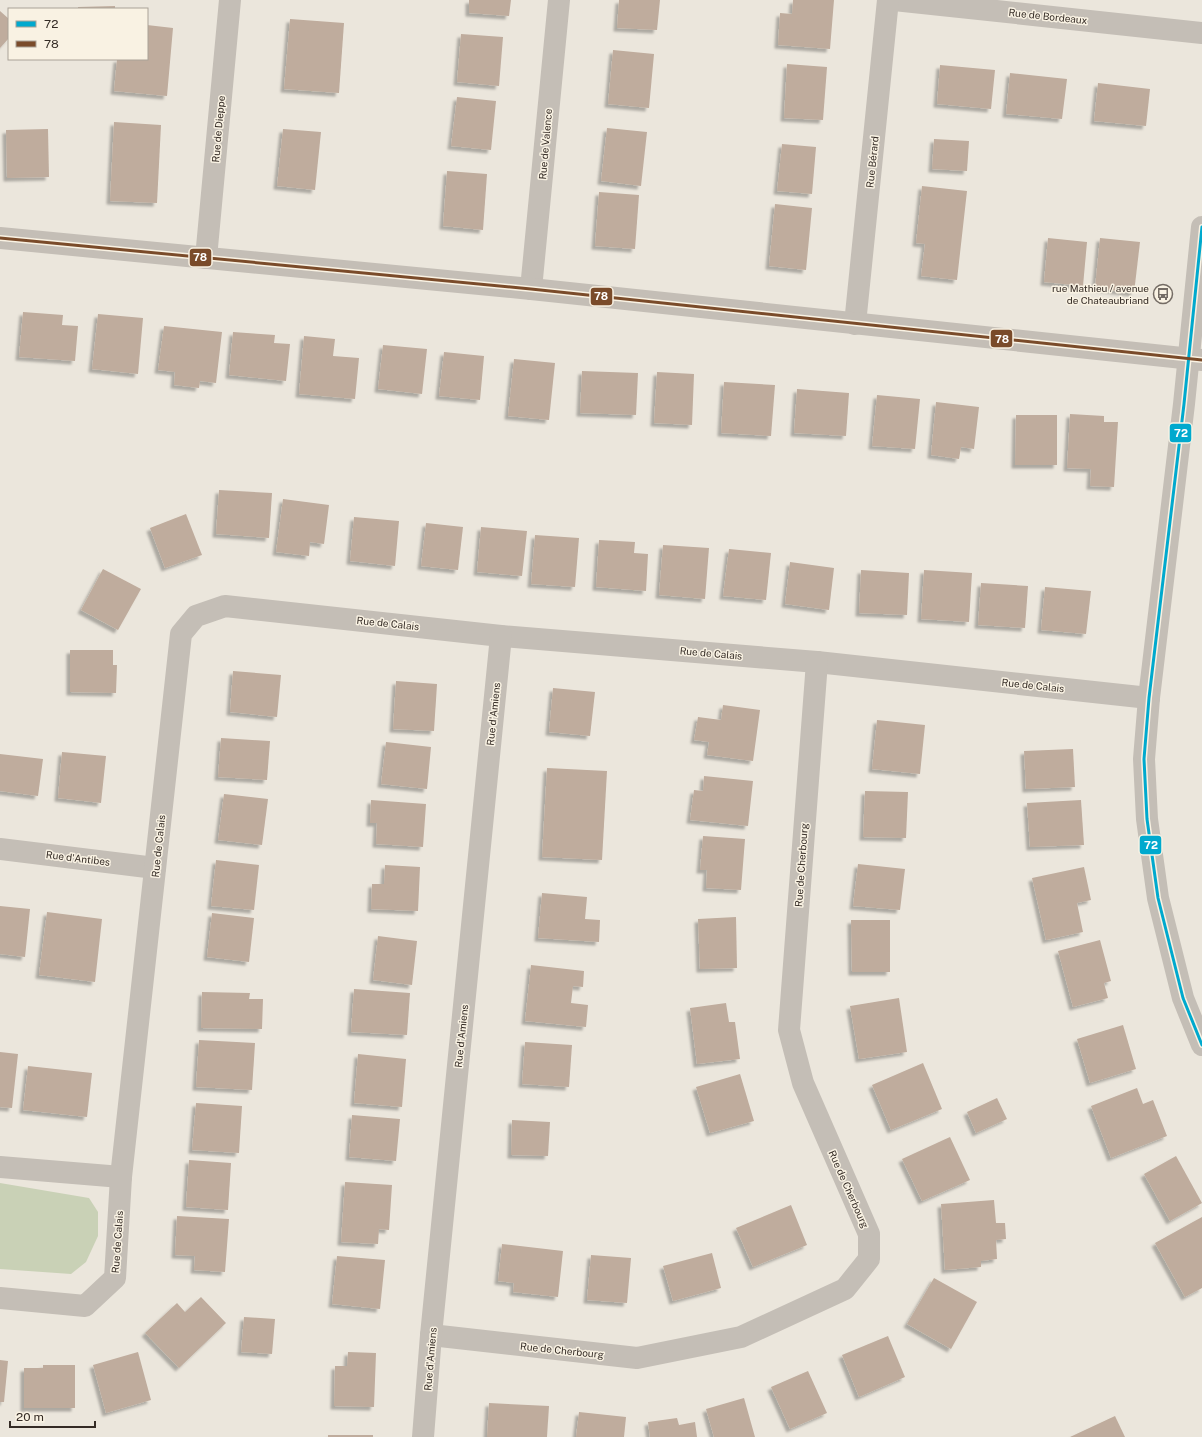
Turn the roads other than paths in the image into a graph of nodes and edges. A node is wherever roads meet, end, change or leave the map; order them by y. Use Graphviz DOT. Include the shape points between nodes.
graph roads {
  1 [pos="230,0"];
  2 [pos="559,0"];
  3 [pos="888,0"];
  4 [pos="894,0"];
  5 [pos="1202,33"];
  6 [pos="1202,227"];
  7 [pos="0,238"];
  8 [pos="206,258"];
  9 [pos="531,289"];
  10 [pos="855,324"];
  11 [pos="1195,360"];
  12 [pos="500,636"];
  13 [pos="817,662"];
  14 [pos="1149,698"];
  15 [pos="0,848"];
  16 [pos="155,868"];
  17 [pos="1202,1045"];
  18 [pos="0,1167"];
  19 [pos="121,1177"];
  20 [pos="0,1298"];
  21 [pos="431,1335"];
  22 [pos="423,1437"];
  1 -- 8 [label="street, Rue de Dieppe"];
  2 -- 9 [label="street, Rue de Valence"];
  3 -- 10 [label="street, Rue Bérard"];
  4 -- 5 [label="street, Rue de Bordeaux"];
  6 -- 11 [label="street"];
  7 -- 8 [label="street"];
  8 -- 9 [label="street"];
  9 -- 10 [label="street"];
  10 -- 11 [label="street"];
  11 -- 14 [label="street"];
  12 -- 13 [label="street, Rue de Calais"];
  12 -- 16 [label="street, Rue de Calais" via="225,606 196,616 181,634"];
  12 -- 21 [label="street, Rue d'Amiens"];
  13 -- 14 [label="street, Rue de Calais"];
  13 -- 21 [label="street, Rue de Cherbourg" via="789,1030 803,1083 869,1234 869,1259 845,1289 741,1337 637,1358"];
  14 -- 17 [label="street" via="1144,767 1147,819 1158,898 1183,998"];
  15 -- 16 [label="street, Rue d'Antibes"];
  16 -- 19 [label="street, Rue de Calais"];
  18 -- 19 [label="street"];
  19 -- 20 [label="street, Rue de Calais" via="115,1278 85,1306"];
  21 -- 22 [label="street, Rue d'Amiens"];
}
